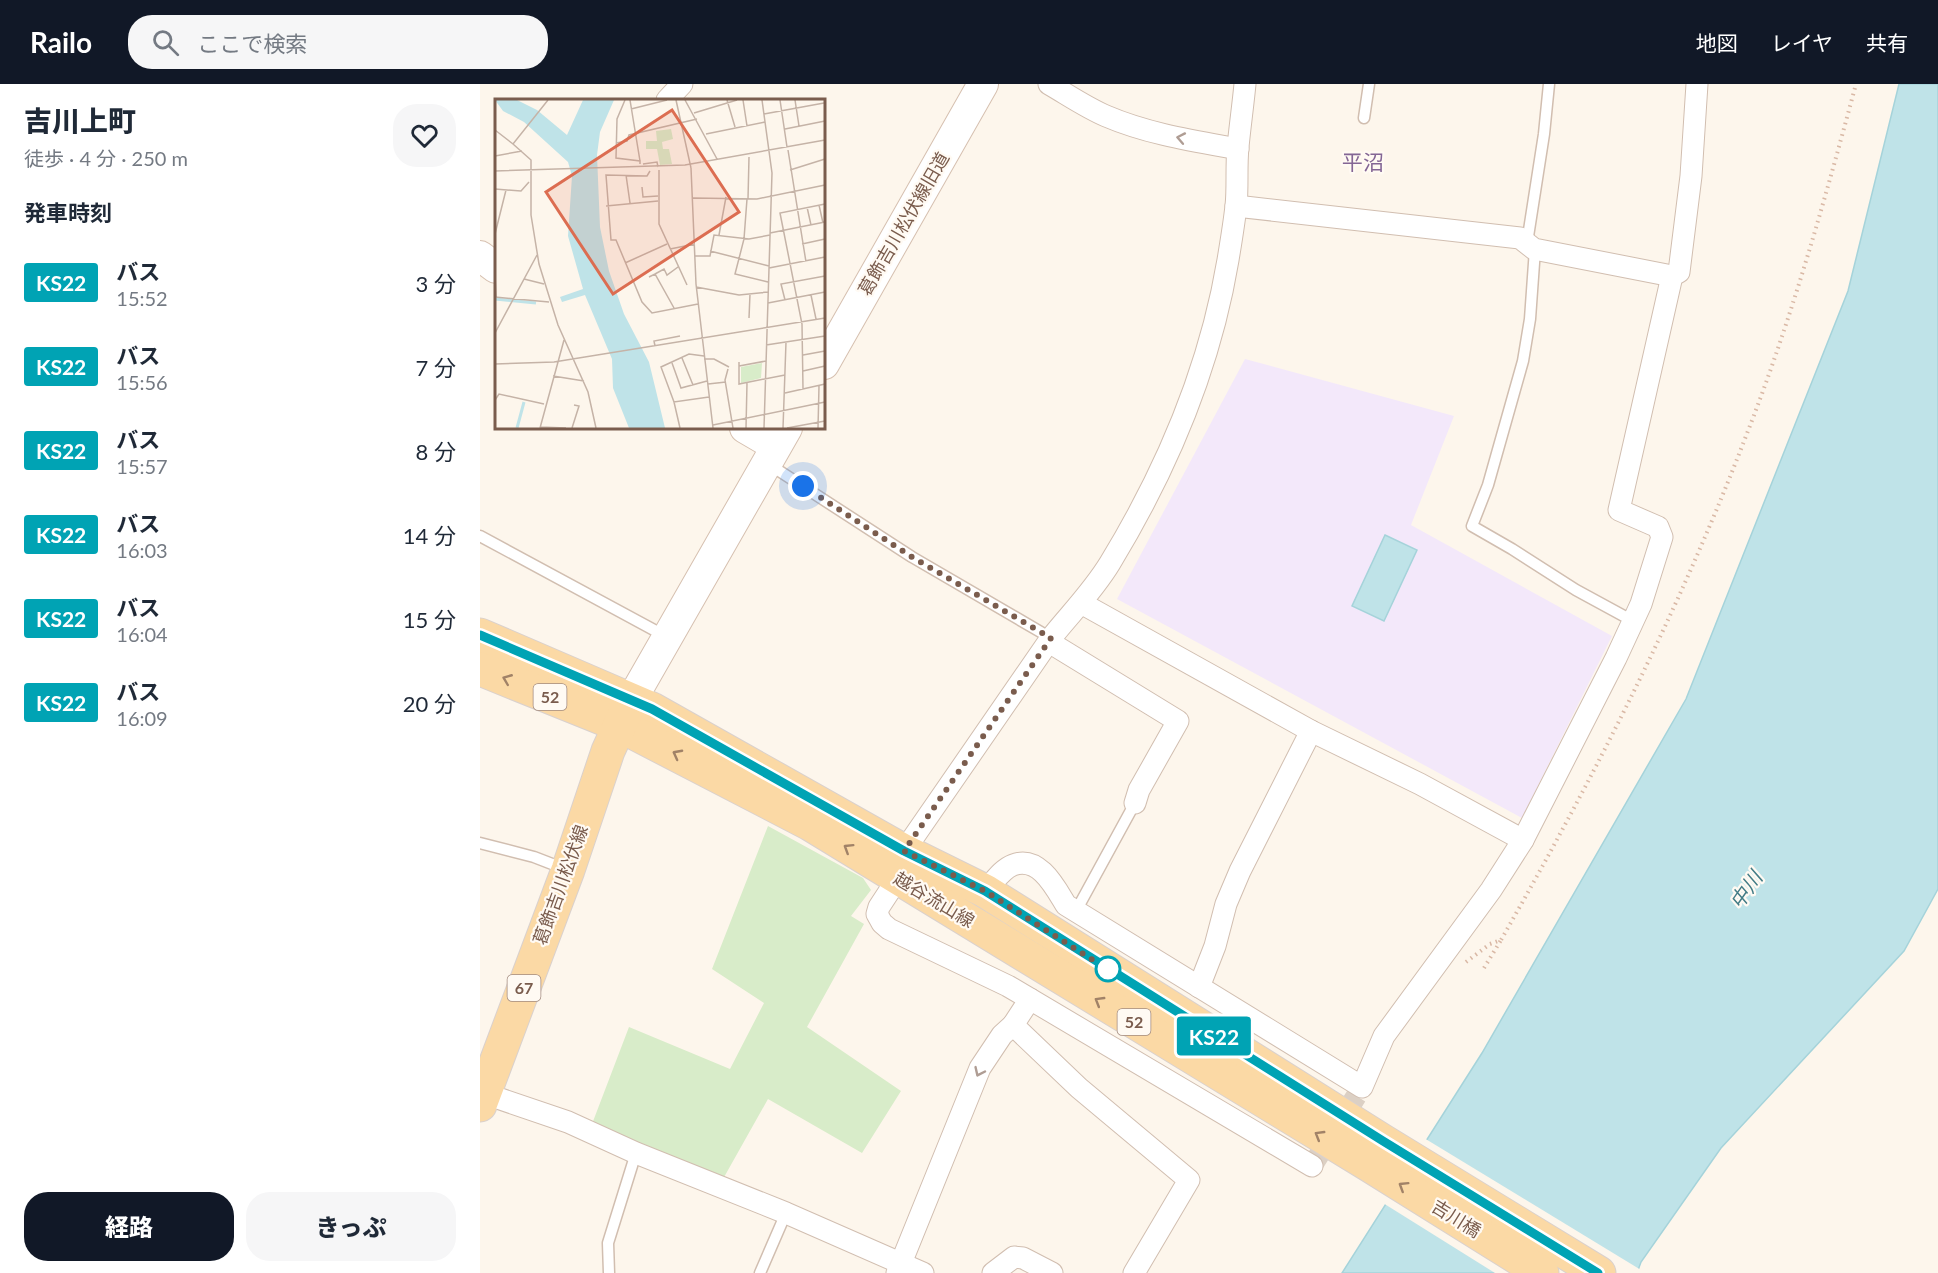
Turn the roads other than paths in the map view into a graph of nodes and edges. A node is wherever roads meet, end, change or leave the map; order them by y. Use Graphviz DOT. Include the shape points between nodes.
graph roads {
  1 [pos="682,84"];
  2 [pos="983,84"];
  3 [pos="1049,84"];
  4 [pos="1245,84"];
  5 [pos="1369,84"];
  6 [pos="1549,84"];
  7 [pos="1697,84"];
  8 [pos="668,99"];
  9 [pos="1364,118"];
  10 [pos="1238,149"];
  11 [pos="1236,206"];
  12 [pos="1531,246"];
  13 [pos="480,256"];
  14 [pos="495,267"];
  15 [pos="1672,276"];
  16 [pos="825,362"];
  17 [pos="747,429"];
  18 [pos="776,445"];
  19 [pos="480,536"];
  20 [pos="1081,603"];
  21 [pos="1633,621"];
  22 [pos="480,635"];
  23 [pos="667,637"];
  24 [pos="1050,640"];
  25 [pos="480,669"];
  26 [pos="625,712"];
  27 [pos="1311,731"];
  28 [pos="1135,803"];
  29 [pos="1523,840"];
  30 [pos="480,843"];
  31 [pos="901,865"];
  32 [pos="568,870"];
  33 [pos="985,891"];
  34 [pos="1076,911"];
  35 [pos="1199,987"];
  36 [pos="1030,999"];
  37 [pos="1013,1025"];
  38 [pos="482,1097"];
  39 [pos="636,1153"];
  40 [pos="1376,1153"];
  41 [pos="1312,1166"];
  42 [pos="786,1213"];
  43 [pos="899,1268"];
  44 [pos="609,1273"];
  45 [pos="760,1273"];
  46 [pos="923,1273"];
  47 [pos="993,1273"];
  48 [pos="1052,1273"];
  49 [pos="1134,1273"];
  50 [pos="1542,1273"];
  51 [pos="1599,1273"];
  1 -- 8 [label="street"];
  2 -- 16 [label="street, 葛飾吉川松伏線旧道"];
  10 -- 3 [label="street, one-way" via="1124,123"];
  4 -- 10 [label="street"];
  5 -- 9 [label="lane"];
  6 -- 12 [label="lane"];
  7 -- 15 [label="street" via="1679,272"];
  10 -- 11 [label="street"];
  11 -- 12 [label="street" via="1520,238"];
  11 -- 20 [label="street" via="1221,295 1187,407 1148,495 1110,564"];
  12 -- 15 [label="street"];
  12 -- 21 [label="lane" via="1530,319 1523,361 1488,485 1472,526"];
  13 -- 14 [label="street"];
  15 -- 21 [label="street" via="1618,510 1658,526 1662,537"];
  17 -- 18 [label="street"];
  18 -- 23 [label="street"];
  18 -- 24 [label="lane" via="912,557"];
  19 -- 23 [label="lane"];
  20 -- 24 [label="street"];
  20 -- 27 [label="street"];
  21 -- 29 [label="street"];
  22 -- 26 [label="main road, 越谷流山線 / 52"];
  23 -- 26 [label="street"];
  24 -- 28 [label="street" via="1178,721"];
  24 -- 31 [label="street"];
  26 -- 25 [label="main road, 越谷流山線 / 52, one-way"];
  26 -- 31 [label="main road, 越谷流山線 / 52" via="810,824"];
  26 -- 32 [label="main road, 葛飾吉川松伏線 / 67"];
  27 -- 29 [label="street"];
  27 -- 35 [label="street" via="1240,871"];
  28 -- 34 [label="lane"];
  29 -- 35 [label="street" via="1384,1036 1362,1087"];
  30 -- 32 [label="lane"];
  31 -- 33 [label="main road, 越谷流山線 / 52"];
  31 -- 36 [label="street" via="879,907 882,923"];
  40 -- 31 [label="main road, 越谷流山線 / 52, one-way"];
  32 -- 38 [label="main road, 葛飾吉川松伏線 / 67"];
  33 -- 34 [label="street" via="1012,865 1023,863 1049,878 1066,905"];
  33 -- 40 [label="main road, 越谷流山線 / 52"];
  34 -- 35 [label="street"];
  36 -- 37 [label="street"];
  36 -- 41 [label="street"];
  37 -- 43 [label="street, one-way" via="981,1068"];
  37 -- 49 [label="street" via="1079,1088 1189,1180"];
  38 -- 39 [label="street" via="568,1122"];
  39 -- 42 [label="street"];
  39 -- 44 [label="lane" via="608,1243"];
  50 -- 40 [label="main road, 吉川橋 / 52, one-way"];
  40 -- 51 [label="main road, 越谷流山線 / 52"];
  42 -- 43 [label="street"];
  42 -- 45 [label="lane"];
  43 -- 46 [label="street"];
  47 -- 48 [label="street" via="1014,1257"];
}
